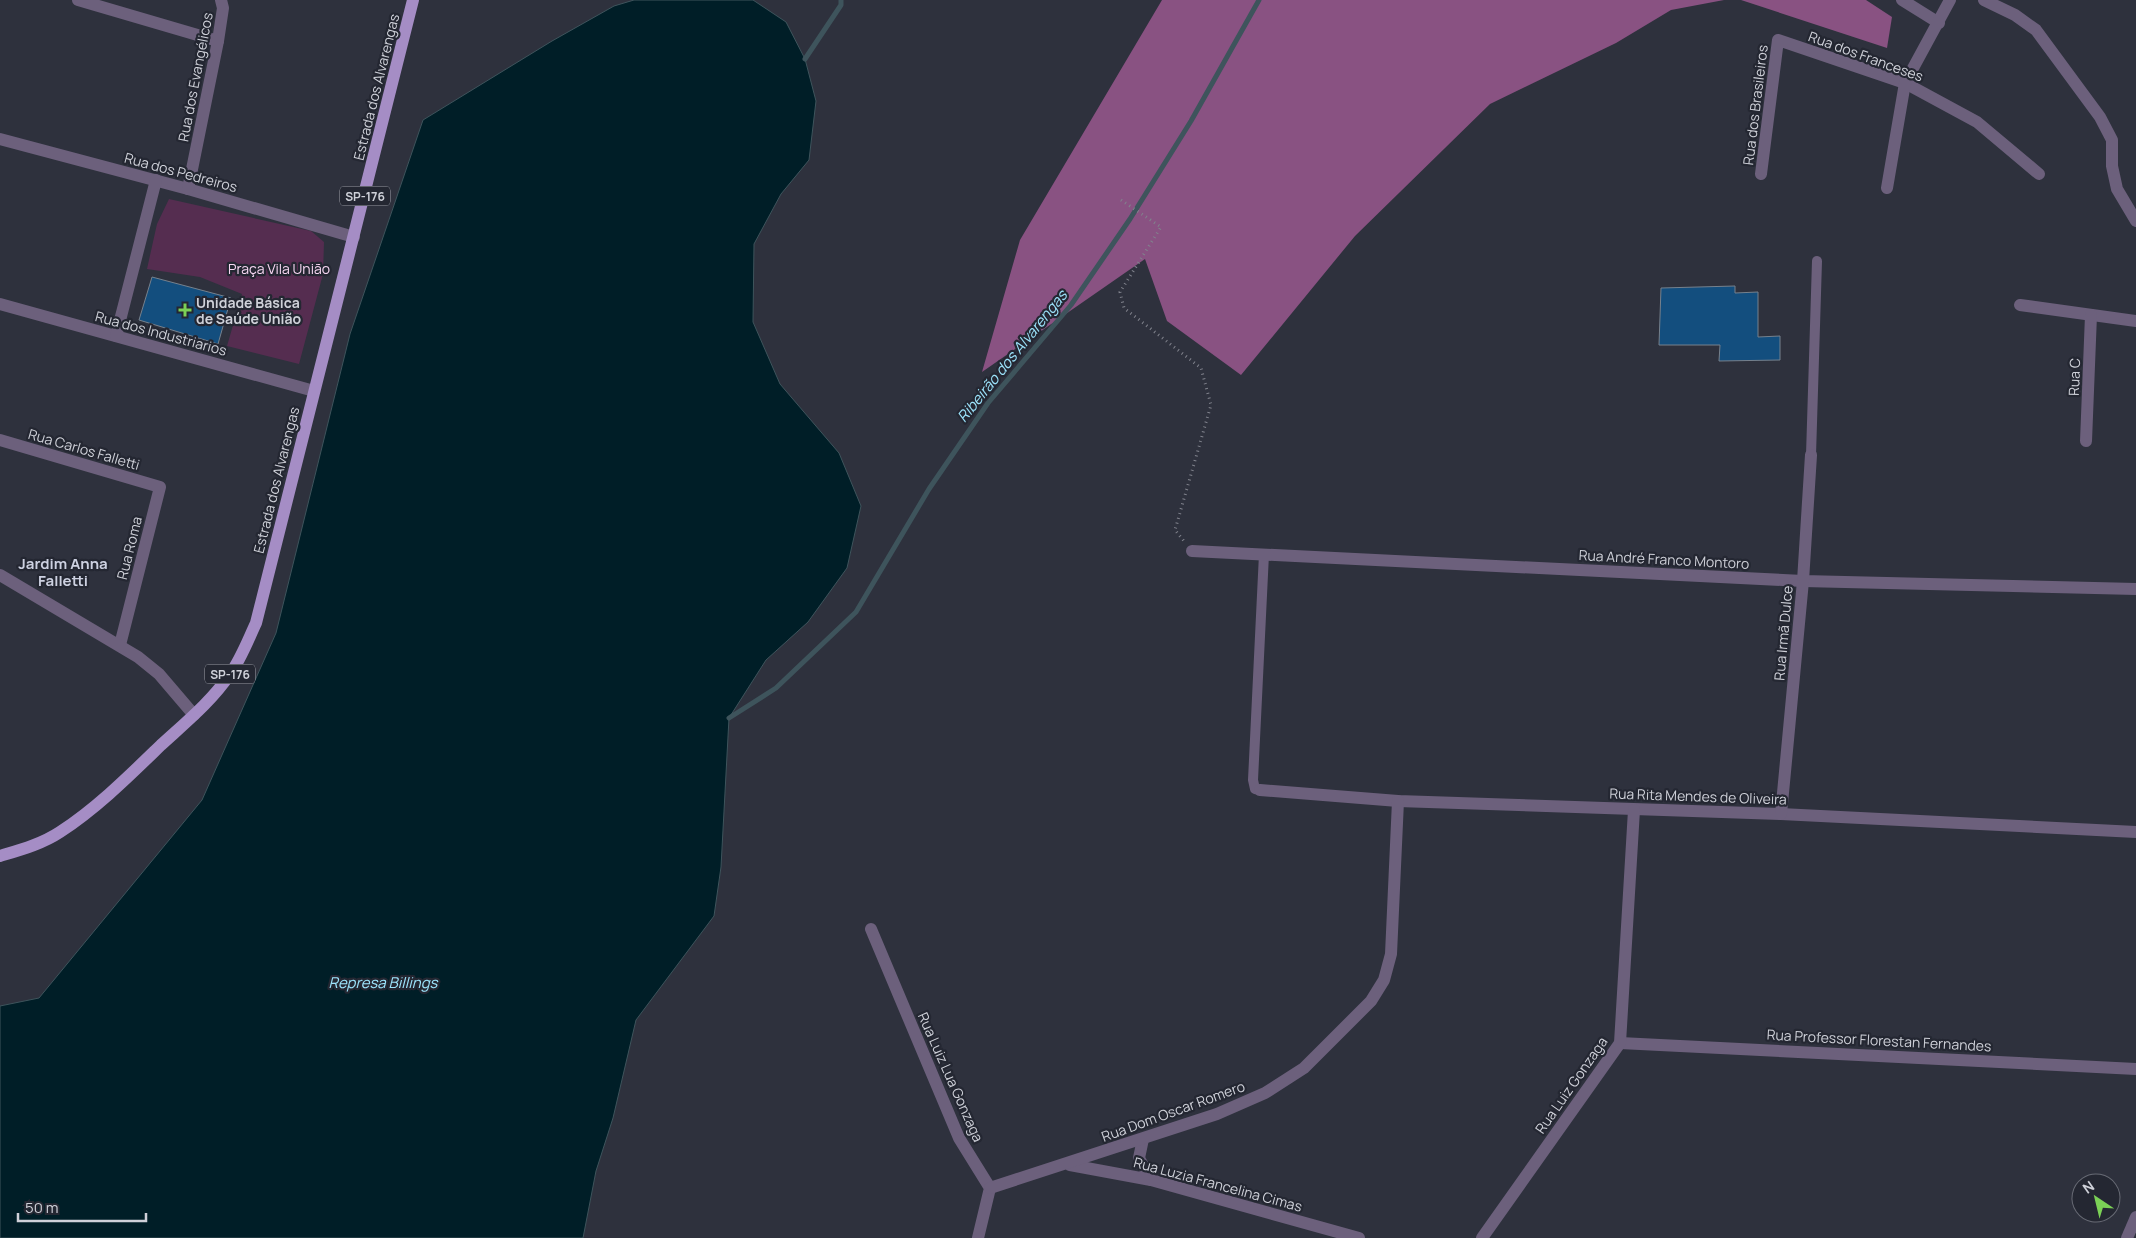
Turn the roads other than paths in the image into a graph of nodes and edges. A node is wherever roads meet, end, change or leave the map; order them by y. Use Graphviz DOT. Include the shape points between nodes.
graph roads {
  1 [pos="78,0"];
  2 [pos="221,0"];
  3 [pos="413,0"];
  4 [pos="1902,0"];
  5 [pos="1950,0"];
  6 [pos="1984,0"];
  7 [pos="1939,23"];
  8 [pos="1778,40"];
  9 [pos="218,41"];
  10 [pos="1905,83"];
  11 [pos="0,139"];
  12 [pos="1761,174"];
  13 [pos="2039,174"];
  14 [pos="156,180"];
  15 [pos="1887,188"];
  16 [pos="188,189"];
  17 [pos="2136,221"];
  18 [pos="354,237"];
  19 [pos="1817,260"];
  20 [pos="0,304"];
  21 [pos="2020,305"];
  22 [pos="2091,315"];
  23 [pos="2136,321"];
  24 [pos="116,336"];
  25 [pos="314,391"];
  26 [pos="0,440"];
  27 [pos="2086,440"];
  28 [pos="1811,455"];
  29 [pos="160,487"];
  30 [pos="1192,551"];
  31 [pos="1264,554"];
  32 [pos="0,575"];
  33 [pos="1802,581"];
  34 [pos="2136,589"];
  35 [pos="120,645"];
  36 [pos="194,715"];
  37 [pos="1260,790"];
  38 [pos="1398,802"];
  39 [pos="1634,810"];
  40 [pos="1781,814"];
  41 [pos="2136,832"];
  42 [pos="0,856"];
  43 [pos="871,929"];
  44 [pos="1620,1043"];
  45 [pos="2136,1069"];
  46 [pos="1143,1140"];
  47 [pos="1068,1164"];
  48 [pos="1151,1180"];
  49 [pos="990,1188"];
  50 [pos="2136,1217"];
  51 [pos="978,1238"];
  52 [pos="1359,1238"];
  53 [pos="1482,1238"];
  54 [pos="2127,1238"];
  1 -- 9 [label="street"];
  2 -- 9 [label="street, Rua dos Evangélicos" via="223,8"];
  3 -- 18 [label="main road, Estrada dos Alvarengas / SP-176"];
  4 -- 7 [label="street"];
  5 -- 7 [label="street"];
  6 -- 17 [label="street" via="2036,30 2100,116 2112,140 2112,166 2117,188"];
  7 -- 10 [label="street"];
  8 -- 10 [label="street, Rua dos Franceses"];
  8 -- 12 [label="street, Rua dos Brasileiros"];
  9 -- 16 [label="street, Rua dos Evangélicos"];
  10 -- 13 [label="street, Rua dos Franceses" via="1977,122"];
  10 -- 15 [label="street"];
  11 -- 14 [label="street, Rua dos Pedreiros"];
  14 -- 16 [label="street, Rua dos Pedreiros"];
  14 -- 24 [label="street"];
  16 -- 18 [label="street, Rua dos Pedreiros"];
  18 -- 25 [label="main road, Estrada dos Alvarengas / SP-176"];
  19 -- 28 [label="lane"];
  20 -- 24 [label="street, Rua dos Industriarios"];
  21 -- 22 [label="street"];
  22 -- 23 [label="street"];
  22 -- 27 [label="street, Rua C"];
  24 -- 25 [label="street, Rua dos Industriarios"];
  25 -- 36 [label="main road, Estrada dos Alvarengas / SP-176" via="256,623 231,673"];
  26 -- 29 [label="street, Rua Carlos Falletti"];
  28 -- 33 [label="street, Rua Irmã Dulce"];
  29 -- 35 [label="street, Rua Roma"];
  30 -- 31 [label="street, Rua André Franco Montoro"];
  31 -- 33 [label="street, Rua André Franco Montoro"];
  31 -- 37 [label="lane" via="1253,780"];
  32 -- 35 [label="street"];
  33 -- 34 [label="street, Rua André Franco Montoro"];
  33 -- 40 [label="street, Rua Irmã Dulce"];
  35 -- 36 [label="street" via="159,674"];
  36 -- 42 [label="main road, Estrada dos Alvarengas / SP-176" via="124,780 59,833"];
  37 -- 38 [label="street, Rua Rita Mendes de Oliveira"];
  38 -- 39 [label="street, Rua Rita Mendes de Oliveira"];
  38 -- 46 [label="street, Rua Dom Oscar Romero" via="1391,954 1384,980 1371,1001 1304,1068 1265,1093"];
  39 -- 40 [label="street, Rua Rita Mendes de Oliveira"];
  39 -- 44 [label="street, Rua Luiz Gonzaga"];
  40 -- 41 [label="street, Rua Rita Mendes de Oliveira"];
  43 -- 49 [label="street, Rua Luiz Lua Gonzaga" via="960,1138"];
  44 -- 45 [label="street, Rua Professor Florestan Fernandes"];
  44 -- 53 [label="street, Rua Luiz Gonzaga"];
  46 -- 47 [label="street, Rua Dom Oscar Romero"];
  46 -- 48 [label="street" via="1139,1158"];
  47 -- 48 [label="street, Rua Luzia Francelina Cimas"];
  47 -- 49 [label="street, Rua Dom Oscar Romero"];
  48 -- 52 [label="street, Rua Luzia Francelina Cimas"];
  49 -- 51 [label="street"];
  50 -- 54 [label="street"];
}
